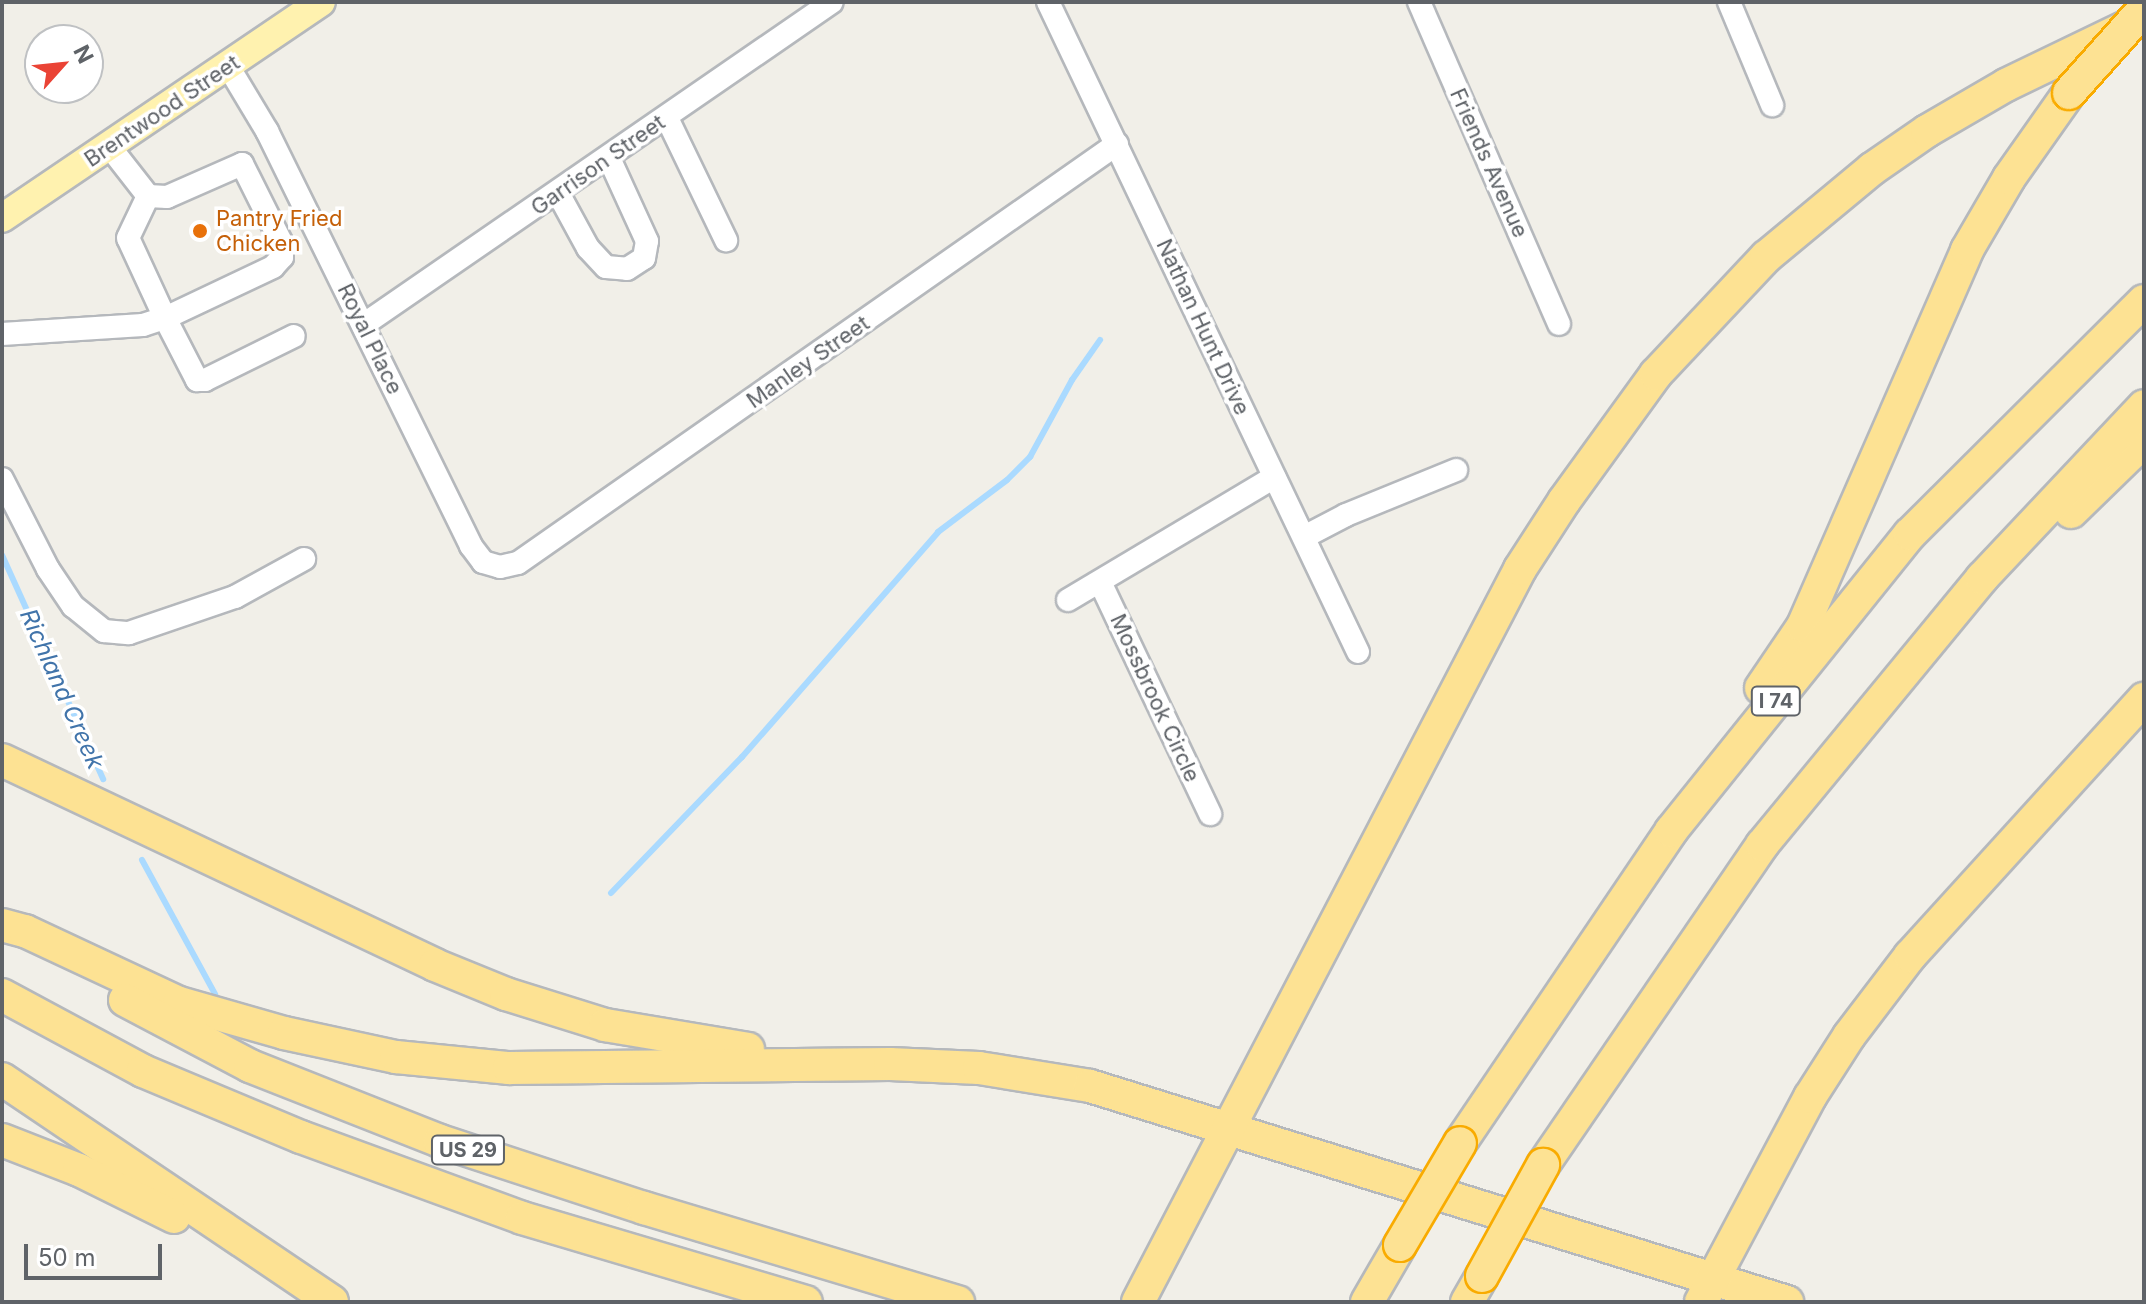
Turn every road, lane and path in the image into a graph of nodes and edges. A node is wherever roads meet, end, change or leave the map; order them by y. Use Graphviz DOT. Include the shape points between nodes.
graph roads {
  1 [pos="321,2"];
  2 [pos="832,2"];
  3 [pos="1048,2"];
  4 [pos="1419,2"];
  5 [pos="1729,2"];
  6 [pos="2144,9"];
  7 [pos="2144,19"];
  8 [pos="228,66"];
  9 [pos="1772,105"];
  10 [pos="667,118"];
  11 [pos="1117,144"];
  12 [pos="109,146"];
  13 [pos="609,158"];
  14 [pos="558,193"];
  15 [pos="148,196"];
  16 [pos="2,218"];
  17 [pos="726,240"];
  18 [pos="2144,301"];
  19 [pos="165,318"];
  20 [pos="1559,324"];
  21 [pos="363,325"];
  22 [pos="2,334"];
  23 [pos="294,336"];
  24 [pos="2144,406"];
  25 [pos="2144,441"];
  26 [pos="1456,470"];
  27 [pos="1274,477"];
  28 [pos="2,479"];
  29 [pos="1304,537"];
  30 [pos="304,559"];
  31 [pos="492,565"];
  32 [pos="1100,582"];
  33 [pos="1068,600"];
  34 [pos="1358,652"];
  35 [pos="1913,658"];
  36 [pos="2144,699"];
  37 [pos="2,760"];
  38 [pos="1210,814"];
  39 [pos="1671,831"];
  40 [pos="2,925"];
  41 [pos="2,935"];
  42 [pos="2,995"];
  43 [pos="862,1063"];
  44 [pos="2,1079"];
  45 [pos="1228,1128"];
  46 [pos="2,1140"];
  47 [pos="286,1273"];
  48 [pos="1474,1289"];
  49 [pos="1707,1292"];
  50 [pos="1140,1297"];
  51 [pos="332,1302"];
  52 [pos="806,1302"];
  53 [pos="958,1302"];
  54 [pos="1367,1302"];
  55 [pos="1787,1302"];
  1 -- 8 [label="main road, Brentwood Street"];
  2 -- 10 [label="street, Garrison Street"];
  3 -- 11 [label="street, Nathan Hunt Drive"];
  4 -- 20 [label="street, Friends Avenue"];
  5 -- 9 [label="street"];
  6 -- 39 [label="highway, bridge" via="2069,93 2009,178 1967,250 1803,626"];
  7 -- 45 [label="highway" via="2006,85 1872,169 1766,257 1656,374 1520,569"];
  8 -- 12 [label="main road, Brentwood Street"];
  8 -- 21 [label="street, Royal Place" via="267,131"];
  10 -- 13 [label="street, Garrison Street"];
  10 -- 17 [label="street"];
  11 -- 27 [label="street, Nathan Hunt Drive"];
  11 -- 31 [label="street, Manley Street" via="518,563"];
  12 -- 15 [label="street"];
  12 -- 16 [label="main road, Brentwood Street"];
  13 -- 14 [label="street, Garrison Street"];
  13 -- 14 [label="street" via="647,241 644,258 627,269 606,267 588,248"];
  14 -- 21 [label="street, Garrison Street"];
  15 -- 19 [label="street" via="128,238"];
  15 -- 19 [label="street" via="167,197 242,164 283,248 273,267"];
  18 -- 39 [label="highway, I 74" via="1910,534"];
  19 -- 22 [label="street" via="143,325"];
  19 -- 23 [label="street" via="197,380"];
  21 -- 31 [label="street, Royal Place" via="471,546"];
  24 -- 35 [label="highway"];
  25 -- 35 [label="highway" via="1973,610"];
  26 -- 29 [label="street"];
  27 -- 29 [label="street, Nathan Hunt Drive"];
  27 -- 32 [label="street"];
  28 -- 30 [label="street" via="56,582 73,606 104,631 129,633 235,597"];
  29 -- 34 [label="street, Nathan Hunt Drive"];
  32 -- 33 [label="street"];
  32 -- 38 [label="street, Mossbrook Circle"];
  35 -- 48 [label="highway, bridge" via="1762,845 1543,1165"];
  36 -- 49 [label="highway" via="1910,956 1849,1036 1810,1097"];
  37 -- 43 [label="highway" via="506,994 605,1025"];
  39 -- 54 [label="highway, I 74, bridge" via="1460,1143"];
  40 -- 43 [label="highway" via="179,1003 396,1057 509,1068"];
  41 -- 53 [label="highway, US 29" via="250,1066 440,1141"];
  42 -- 52 [label="highway, US 29" via="143,1071 316,1143 522,1218"];
  43 -- 45 [label="highway" via="979,1068 1076,1083"];
  44 -- 47 [label="highway"];
  45 -- 49 [label="highway"];
  45 -- 50 [label="highway"];
  46 -- 47 [label="highway" via="79,1170"];
  47 -- 51 [label="highway"];
  49 -- 55 [label="highway"];
}
